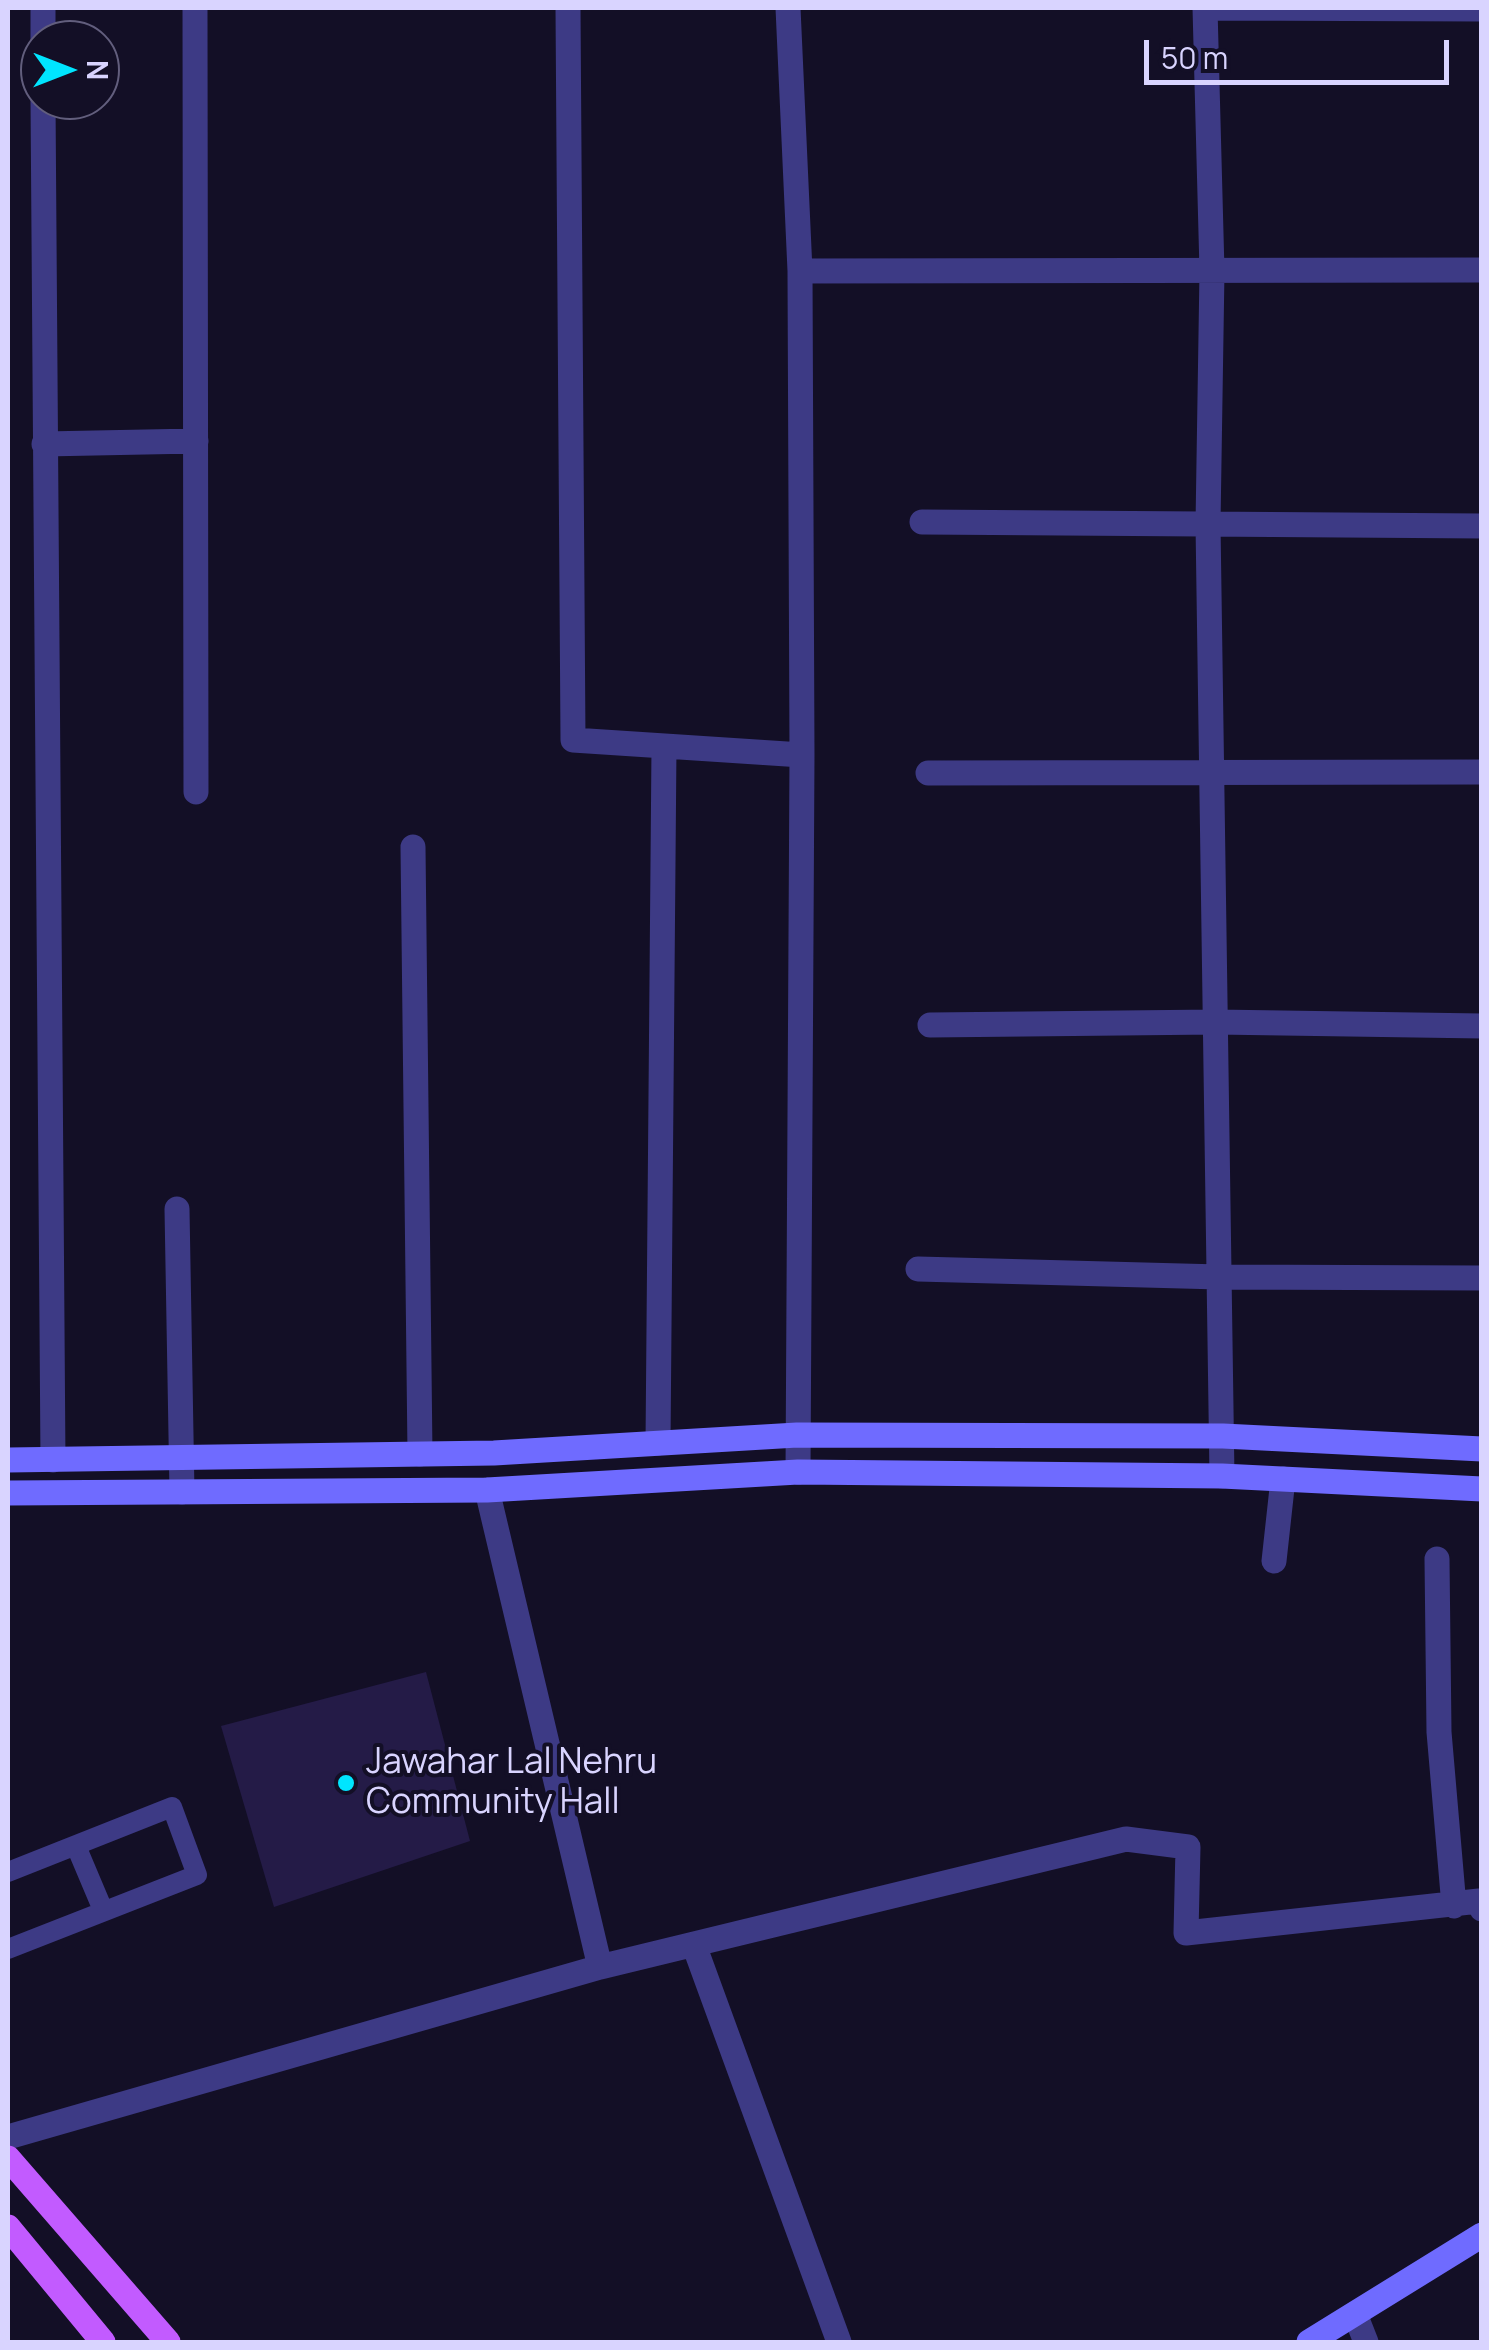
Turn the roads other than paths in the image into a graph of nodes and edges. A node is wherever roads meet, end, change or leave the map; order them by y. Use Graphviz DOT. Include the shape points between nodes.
graph roads {
  1 [pos="195,8"];
  2 [pos="568,8"];
  3 [pos="788,8"];
  4 [pos="1205,8"];
  5 [pos="1214,8"];
  6 [pos="1482,9"];
  7 [pos="43,120"];
  8 [pos="1212,270"];
  9 [pos="1482,270"];
  10 [pos="800,271"];
  11 [pos="196,441"];
  12 [pos="44,444"];
  13 [pos="922,522"];
  14 [pos="1208,524"];
  15 [pos="1482,526"];
  16 [pos="664,746"];
  17 [pos="802,756"];
  18 [pos="928,772"];
  19 [pos="1212,772"];
  20 [pos="1482,772"];
  21 [pos="196,792"];
  22 [pos="413,847"];
  23 [pos="1216,1022"];
  24 [pos="930,1025"];
  25 [pos="1482,1026"];
  26 [pos="177,1209"];
  27 [pos="918,1268"];
  28 [pos="1220,1277"];
  29 [pos="1482,1278"];
  30 [pos="797,1435"];
  31 [pos="1223,1436"];
  32 [pos="658,1444"];
  33 [pos="1482,1448"];
  34 [pos="420,1454"];
  35 [pos="181,1458"];
  36 [pos="8,1460"];
  37 [pos="53,1460"];
  38 [pos="798,1472"];
  39 [pos="1222,1476"];
  40 [pos="1283,1479"];
  41 [pos="487,1490"];
  42 [pos="1482,1490"];
  43 [pos="182,1492"];
  44 [pos="8,1494"];
  45 [pos="1437,1559"];
  46 [pos="1274,1562"];
  47 [pos="76,1846"];
  48 [pos="8,1872"];
  49 [pos="1454,1906"];
  50 [pos="1482,1909"];
  51 [pos="103,1910"];
  52 [pos="694,1946"];
  53 [pos="8,1949"];
  54 [pos="600,1967"];
  55 [pos="8,2137"];
  56 [pos="8,2158"];
  57 [pos="8,2227"];
  58 [pos="1482,2235"];
  59 [pos="1355,2314"];
  60 [pos="103,2342"];
  61 [pos="168,2342"];
  62 [pos="839,2342"];
  63 [pos="1309,2342"];
  64 [pos="1366,2342"];
  1 -- 11 [label="street"];
  2 -- 16 [label="street" via="573,740"];
  3 -- 10 [label="street"];
  4 -- 8 [label="street"];
  5 -- 6 [label="street"];
  7 -- 12 [label="street"];
  8 -- 9 [label="street"];
  8 -- 10 [label="street"];
  8 -- 14 [label="street"];
  10 -- 17 [label="street"];
  11 -- 12 [label="street"];
  11 -- 21 [label="street"];
  12 -- 37 [label="street"];
  13 -- 14 [label="street"];
  14 -- 15 [label="street"];
  14 -- 19 [label="street"];
  16 -- 17 [label="street"];
  16 -- 32 [label="street"];
  17 -- 30 [label="street"];
  18 -- 19 [label="street"];
  19 -- 20 [label="street"];
  19 -- 23 [label="street"];
  22 -- 34 [label="street"];
  23 -- 24 [label="street"];
  23 -- 25 [label="street"];
  23 -- 28 [label="street"];
  26 -- 35 [label="street"];
  27 -- 28 [label="street"];
  28 -- 29 [label="street"];
  28 -- 31 [label="street"];
  30 -- 31 [label="street"];
  30 -- 32 [label="street"];
  30 -- 38 [label="street"];
  31 -- 33 [label="street"];
  31 -- 39 [label="street"];
  32 -- 34 [label="street"];
  34 -- 35 [label="street"];
  35 -- 37 [label="street"];
  35 -- 43 [label="street"];
  36 -- 37 [label="street"];
  38 -- 39 [label="street"];
  38 -- 41 [label="street"];
  39 -- 40 [label="street"];
  40 -- 42 [label="street"];
  40 -- 46 [label="street"];
  41 -- 43 [label="street"];
  41 -- 54 [label="street"];
  43 -- 44 [label="street"];
  45 -- 49 [label="street" via="1440,1732"];
  47 -- 48 [label="lane"];
  47 -- 51 [label="lane"];
  47 -- 51 [label="lane" via="172,1807 196,1875"];
  49 -- 50 [label="street" via="1479,1901"];
  49 -- 52 [label="street" via="1186,1933 1188,1847 1126,1839"];
  51 -- 53 [label="lane"];
  52 -- 54 [label="street"];
  52 -- 62 [label="street"];
  54 -- 55 [label="street"];
  56 -- 61 [label="main road"];
  57 -- 60 [label="main road"];
  58 -- 59 [label="street"];
  59 -- 63 [label="street"];
  59 -- 64 [label="street"];
}
